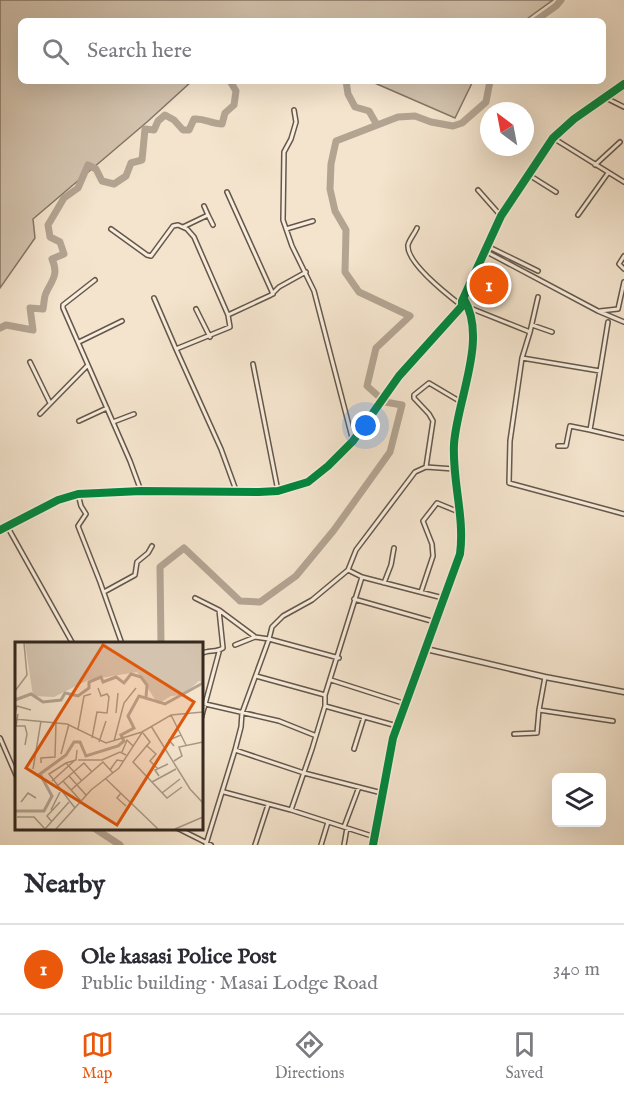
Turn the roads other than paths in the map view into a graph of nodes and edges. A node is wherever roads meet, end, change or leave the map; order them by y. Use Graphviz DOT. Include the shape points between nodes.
graph roads {
  1 [pos="624,84"];
  2 [pos="606,98"];
  3 [pos="624,107"];
  4 [pos="294,110"];
  5 [pos="553,138"];
  6 [pos="620,142"];
  7 [pos="595,165"];
  8 [pos="608,172"];
  9 [pos="529,175"];
  10 [pos="624,181"];
  11 [pos="478,190"];
  12 [pos="227,192"];
  13 [pos="556,192"];
  14 [pos="204,207"];
  15 [pos="208,215"];
  16 [pos="578,215"];
  17 [pos="501,216"];
  18 [pos="313,221"];
  19 [pos="213,225"];
  20 [pos="183,227"];
  21 [pos="417,228"];
  22 [pos="111,229"];
  23 [pos="286,229"];
  24 [pos="487,246"];
  25 [pos="485,251"];
  26 [pos="624,256"];
  27 [pos="624,269"];
  28 [pos="538,271"];
  29 [pos="306,272"];
  30 [pos="95,280"];
  31 [pos="624,282"];
  32 [pos="273,294"];
  33 [pos="538,297"];
  34 [pos="154,298"];
  35 [pos="464,299"];
  36 [pos="462,306"];
  37 [pos="470,308"];
  38 [pos="196,309"];
  39 [pos="598,311"];
  40 [pos="228,315"];
  41 [pos="122,321"];
  42 [pos="608,322"];
  43 [pos="624,322"];
  44 [pos="532,325"];
  45 [pos="530,332"];
  46 [pos="552,332"];
  47 [pos="210,337"];
  48 [pos="79,342"];
  49 [pos="176,349"];
  50 [pos="522,358"];
  51 [pos="30,362"];
  52 [pos="253,364"];
  53 [pos="88,366"];
  54 [pos="600,371"];
  55 [pos="461,402"];
  56 [pos="50,403"];
  57 [pos="107,408"];
  58 [pos="40,414"];
  59 [pos="134,414"];
  60 [pos="79,421"];
  61 [pos="113,422"];
  62 [pos="590,430"];
  63 [pos="624,438"];
  64 [pos="353,441"];
  65 [pos="558,446"];
  66 [pos="426,467"];
  67 [pos="454,469"];
  68 [pos="141,491"];
  69 [pos="278,491"];
  70 [pos="237,493"];
  71 [pos="78,494"];
  72 [pos="459,512"];
  73 [pos="624,514"];
  74 [pos="7,526"];
  75 [pos="0,530"];
  76 [pos="152,546"];
  77 [pos="394,548"];
  78 [pos="348,570"];
  79 [pos="362,577"];
  80 [pos="384,583"];
  81 [pos="104,592"];
  82 [pos="421,592"];
  83 [pos="195,598"];
  84 [pos="354,599"];
  85 [pos="445,599"];
  86 [pos="219,610"];
  87 [pos="435,622"];
  88 [pos="255,637"];
  89 [pos="269,639"];
  90 [pos="72,642"];
  91 [pos="121,642"];
  92 [pos="235,645"];
  93 [pos="426,649"];
  94 [pos="219,651"];
  95 [pos="202,654"];
  96 [pos="339,658"];
  97 [pos="256,676"];
  98 [pos="545,677"];
  99 [pos="331,680"];
  100 [pos="624,692"];
  101 [pos="326,695"];
  102 [pos="202,703"];
  103 [pos="406,704"];
  104 [pos="206,705"];
  105 [pos="325,706"];
  106 [pos="539,710"];
  107 [pos="242,713"];
  108 [pos="202,716"];
  109 [pos="364,717"];
  110 [pos="613,721"];
  111 [pos="397,726"];
  112 [pos="514,734"];
  113 [pos="315,735"];
  114 [pos="0,738"];
  115 [pos="354,749"];
  116 [pos="235,750"];
  117 [pos="15,773"];
  118 [pos="303,773"];
  119 [pos="359,787"];
  120 [pos="223,792"];
  121 [pos="382,793"];
  122 [pos="268,805"];
  123 [pos="291,810"];
  124 [pos="328,822"];
  125 [pos="346,827"];
  126 [pos="181,830"];
  127 [pos="375,837"];
  128 [pos="209,844"];
  129 [pos="255,845"];
  130 [pos="321,845"];
  131 [pos="344,845"];
  132 [pos="373,845"];
  1 -- 2 [label="street"];
  2 -- 3 [label="street"];
  2 -- 5 [label="street"];
  4 -- 23 [label="street" via="296,122 284,152"];
  5 -- 7 [label="street"];
  5 -- 9 [label="street"];
  6 -- 7 [label="street"];
  7 -- 8 [label="street"];
  8 -- 10 [label="street"];
  8 -- 16 [label="street"];
  9 -- 13 [label="street"];
  9 -- 17 [label="street"];
  11 -- 17 [label="street"];
  12 -- 32 [label="street"];
  14 -- 15 [label="street"];
  15 -- 19 [label="street"];
  15 -- 20 [label="street"];
  17 -- 24 [label="street"];
  18 -- 23 [label="street"];
  20 -- 22 [label="street" via="173,226 151,256"];
  20 -- 40 [label="street" via="194,237"];
  21 -- 36 [label="street" via="408,245 410,253 442,291"];
  23 -- 29 [label="street"];
  24 -- 25 [label="street"];
  24 -- 28 [label="street"];
  25 -- 35 [label="street"];
  25 -- 39 [label="street"];
  26 -- 27 [label="street" via="619,264"];
  29 -- 32 [label="street"];
  29 -- 64 [label="street" via="321,313"];
  30 -- 48 [label="street" via="63,305"];
  31 -- 39 [label="street" via="618,309"];
  32 -- 40 [label="street"];
  33 -- 44 [label="street"];
  34 -- 49 [label="street"];
  35 -- 36 [label="street"];
  35 -- 37 [label="street"];
  36 -- 64 [label="street" via="405,369"];
  37 -- 45 [label="street"];
  37 -- 55 [label="street" via="472,354"];
  38 -- 47 [label="street"];
  39 -- 43 [label="street"];
  40 -- 47 [label="street" via="230,327"];
  41 -- 48 [label="street"];
  42 -- 54 [label="street"];
  44 -- 45 [label="street"];
  44 -- 46 [label="street"];
  45 -- 50 [label="street"];
  47 -- 49 [label="street"];
  48 -- 53 [label="street"];
  49 -- 70 [label="street"];
  50 -- 54 [label="street"];
  50 -- 73 [label="street" via="510,441 509,483"];
  51 -- 56 [label="street"];
  52 -- 69 [label="street"];
  53 -- 56 [label="street"];
  53 -- 57 [label="street"];
  54 -- 62 [label="street"];
  55 -- 66 [label="street" via="429,383 414,394 433,421"];
  55 -- 67 [label="street"];
  56 -- 58 [label="street"];
  57 -- 60 [label="street"];
  57 -- 61 [label="street"];
  59 -- 61 [label="street"];
  61 -- 68 [label="street"];
  62 -- 63 [label="street"];
  62 -- 65 [label="street" via="570,426 567,444"];
  64 -- 69 [label="street" via="308,482"];
  66 -- 67 [label="street"];
  66 -- 78 [label="street" via="414,472 356,550"];
  67 -- 72 [label="street"];
  68 -- 70 [label="street"];
  68 -- 71 [label="street"];
  69 -- 70 [label="street"];
  71 -- 74 [label="street"];
  71 -- 81 [label="street" via="86,514 78,526"];
  72 -- 82 [label="street" via="436,503 423,521 433,556"];
  72 -- 85 [label="street" via="462,542"];
  74 -- 75 [label="street"];
  74 -- 90 [label="street"];
  76 -- 81 [label="street" via="137,562 135,575"];
  77 -- 80 [label="street"];
  78 -- 79 [label="street"];
  78 -- 89 [label="street" via="312,600 283,616 272,627"];
  79 -- 80 [label="street"];
  79 -- 84 [label="street"];
  80 -- 82 [label="street"];
  81 -- 91 [label="street"];
  82 -- 85 [label="street"];
  83 -- 86 [label="street"];
  84 -- 87 [label="street"];
  84 -- 96 [label="street"];
  85 -- 87 [label="street"];
  86 -- 88 [label="street"];
  86 -- 94 [label="street" via="223,648"];
  87 -- 93 [label="street"];
  88 -- 89 [label="street"];
  88 -- 92 [label="street"];
  89 -- 96 [label="street"];
  89 -- 97 [label="street"];
  93 -- 98 [label="street"];
  93 -- 103 [label="street"];
  94 -- 95 [label="street"];
  94 -- 104 [label="street"];
  96 -- 99 [label="street"];
  97 -- 101 [label="street"];
  97 -- 107 [label="street"];
  98 -- 100 [label="street"];
  98 -- 106 [label="street"];
  99 -- 101 [label="street"];
  99 -- 103 [label="street"];
  101 -- 105 [label="street"];
  102 -- 104 [label="street"];
  103 -- 111 [label="street"];
  104 -- 107 [label="street"];
  104 -- 108 [label="street"];
  105 -- 109 [label="street"];
  105 -- 113 [label="street"];
  106 -- 110 [label="street"];
  106 -- 112 [label="street" via="537,733"];
  107 -- 113 [label="street" via="279,721"];
  107 -- 116 [label="street"];
  109 -- 111 [label="street"];
  109 -- 115 [label="street"];
  111 -- 121 [label="street"];
  113 -- 118 [label="street"];
  114 -- 117 [label="street"];
  116 -- 118 [label="street"];
  116 -- 120 [label="street"];
  118 -- 119 [label="street"];
  118 -- 123 [label="street"];
  119 -- 121 [label="street"];
  119 -- 125 [label="street"];
  120 -- 122 [label="street"];
  120 -- 128 [label="street"];
  121 -- 127 [label="street"];
  122 -- 123 [label="street"];
  122 -- 129 [label="street"];
  123 -- 124 [label="street"];
  124 -- 125 [label="street"];
  124 -- 130 [label="street"];
  125 -- 127 [label="street"];
  125 -- 131 [label="street"];
  126 -- 128 [label="street"];
  127 -- 132 [label="street"];
}
